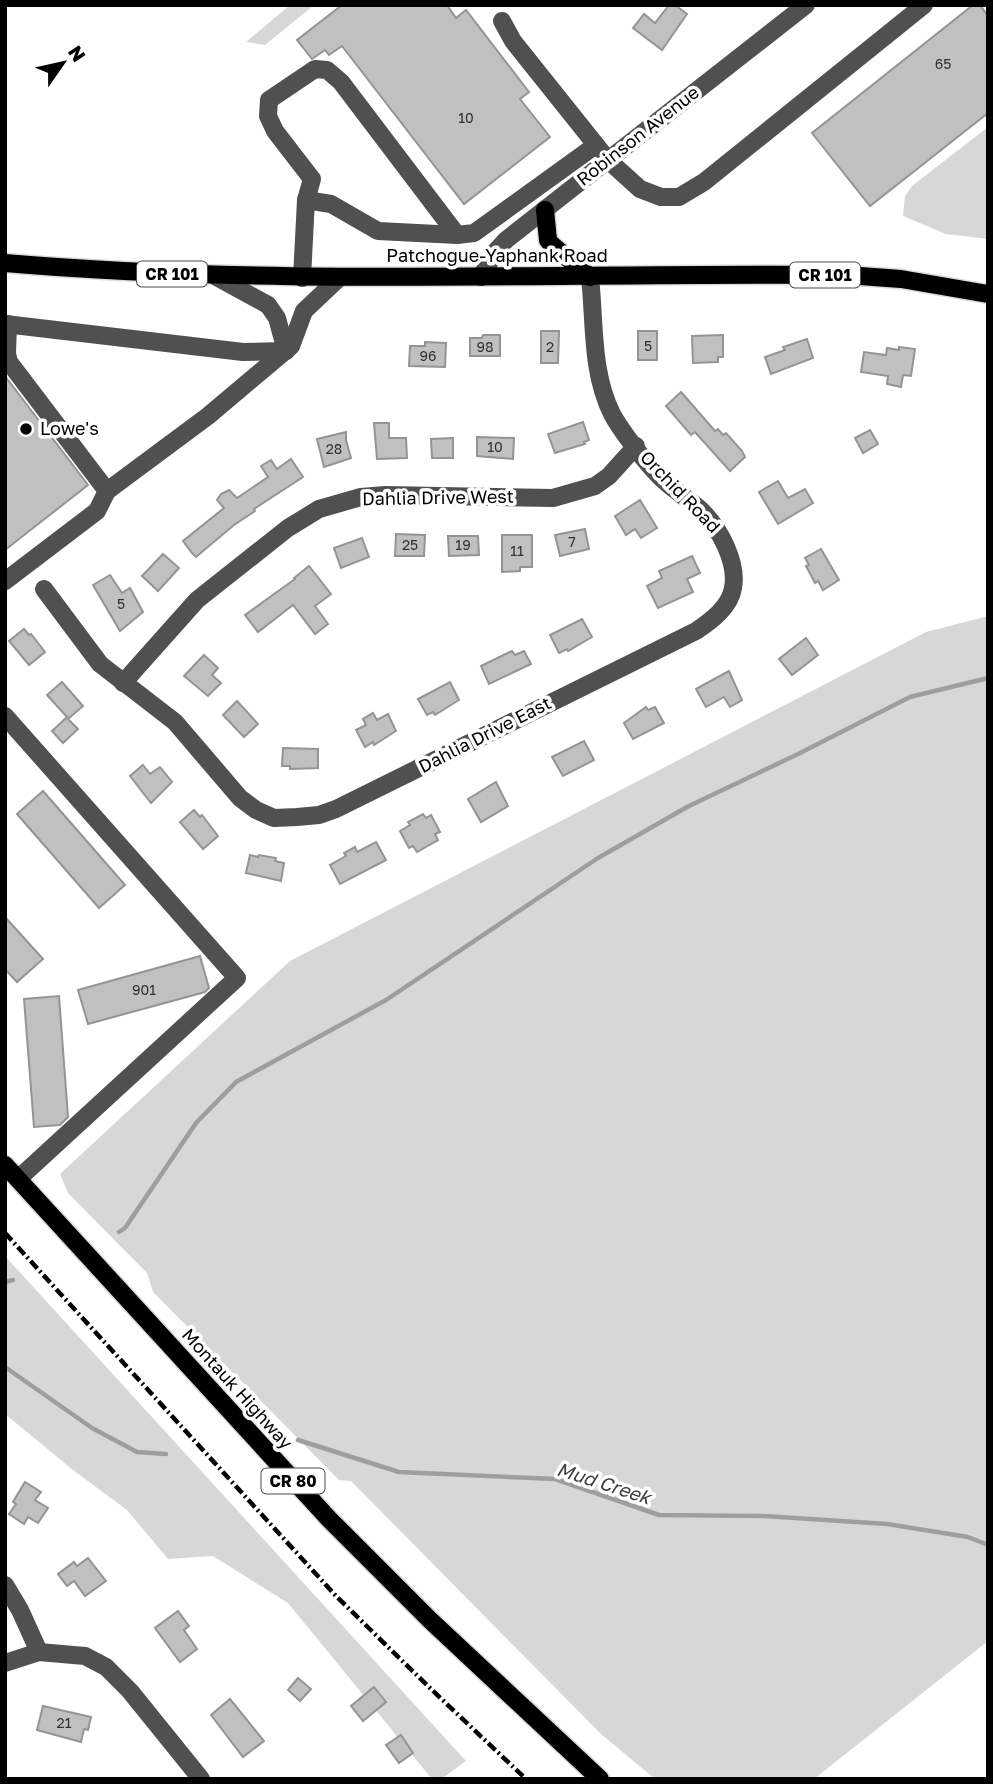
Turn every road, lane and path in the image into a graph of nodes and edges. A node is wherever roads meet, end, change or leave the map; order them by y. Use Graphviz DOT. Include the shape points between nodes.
graph roads {
  1 [pos="806,5"];
  2 [pos="924,5"];
  3 [pos="502,20"];
  4 [pos="596,145"];
  5 [pos="608,160"];
  6 [pos="306,200"];
  7 [pos="545,210"];
  8 [pos="457,235"];
  9 [pos="5,263"];
  10 [pos="215,276"];
  11 [pos="481,277"];
  12 [pos="590,277"];
  13 [pos="302,278"];
  14 [pos="339,278"];
  15 [pos="988,294"];
  16 [pos="7,324"];
  17 [pos="286,351"];
  18 [pos="636,446"];
  19 [pos="107,491"];
  20 [pos="5,581"];
  21 [pos="44,589"];
  22 [pos="670,643"];
  23 [pos="123,683"];
  24 [pos="5,716"];
  25 [pos="5,1165"];
  26 [pos="18,1179"];
  27 [pos="5,1585"];
  28 [pos="39,1652"];
  29 [pos="5,1663"];
  30 [pos="201,1779"];
  31 [pos="600,1779"];
  1 -- 5 [label="street, Robinson Avenue"];
  2 -- 5 [label="street" via="679,197 661,197 639,189"];
  3 -- 4 [label="street" via="513,41"];
  4 -- 5 [label="street"];
  4 -- 8 [label="street" via="474,233"];
  5 -- 7 [label="street, Robinson Avenue"];
  6 -- 8 [label="street" via="331,204 378,231"];
  6 -- 8 [label="street" via="312,179 275,131 268,116 269,100 315,69 327,70 341,82"];
  6 -- 13 [label="street"];
  7 -- 11 [label="street, Robinson Avenue" via="500,246"];
  7 -- 12 [label="main road" via="548,240"];
  9 -- 10 [label="main road, Patchogue-Yaphank Road / CR 101"];
  10 -- 13 [label="main road, Patchogue-Yaphank Road / CR 101"];
  10 -- 17 [label="street" via="268,305 277,318"];
  11 -- 12 [label="main road, Patchogue-Yaphank Road / CR 101"];
  11 -- 14 [label="main road, Patchogue-Yaphank Road / CR 101"];
  12 -- 15 [label="main road, Patchogue-Yaphank Road / CR 101" via="846,275"];
  12 -- 18 [label="street, Orchid Road" via="599,379 612,413"];
  13 -- 14 [label="main road, Patchogue-Yaphank Road / CR 101"];
  14 -- 17 [label="street" via="304,311"];
  16 -- 17 [label="street" via="243,352"];
  16 -- 19 [label="street" via="9,362"];
  17 -- 19 [label="street"];
  18 -- 22 [label="street, Orchid Road" via="659,476 701,510 720,533 731,564 733,588 724,607 704,626"];
  18 -- 23 [label="street, Dahlia Drive West" via="595,486 553,498 385,495 319,509 197,600"];
  19 -- 20 [label="street" via="97,511"];
  21 -- 23 [label="street, Dahlia Drive East" via="100,664"];
  22 -- 23 [label="street, Dahlia Drive East" via="336,808 297,817 274,818 256,810 175,722"];
  24 -- 26 [label="street" via="237,978"];
  25 -- 26 [label="main road, Montauk Highway / CR 80"];
  26 -- 31 [label="main road, Montauk Highway / CR 80" via="329,1519"];
  27 -- 28 [label="street"];
  28 -- 29 [label="street"];
  28 -- 30 [label="street" via="85,1656 106,1667"];
}
